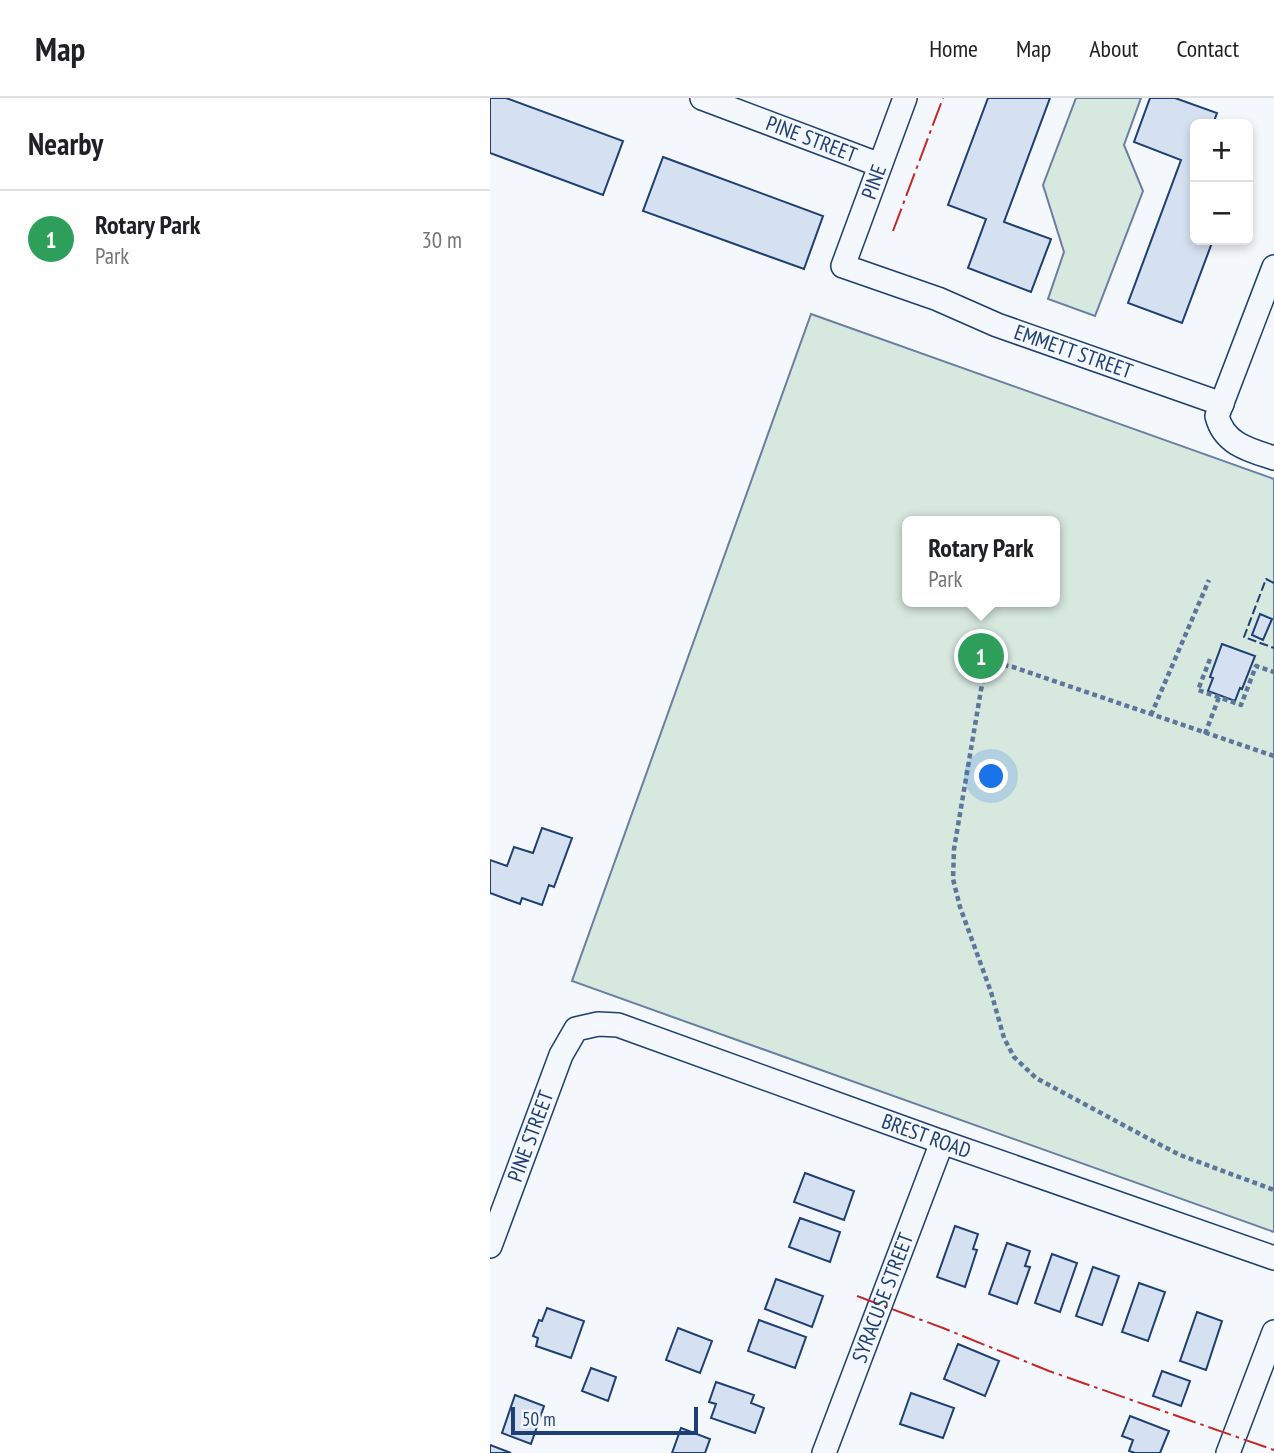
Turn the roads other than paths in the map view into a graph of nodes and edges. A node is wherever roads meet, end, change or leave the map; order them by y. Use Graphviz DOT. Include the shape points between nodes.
graph roads {
  1 [pos="702,98"];
  2 [pos="905,98"];
  3 [pos="880,165"];
  4 [pos="843,266"];
  5 [pos="1274,267"];
  6 [pos="1222,404"];
  7 [pos="1274,458"];
  8 [pos="576,1029"];
  9 [pos="942,1142"];
  10 [pos="490,1246"];
  11 [pos="1274,1258"];
  12 [pos="1274,1332"];
  13 [pos="824,1453"];
  14 [pos="1228,1453"];
  1 -- 3 [label="street, PINE STREET"];
  2 -- 3 [label="street, PINE"];
  3 -- 4 [label="street, PINE"];
  4 -- 6 [label="street, EMMETT STREET"];
  5 -- 6 [label="street"];
  6 -- 7 [label="street" via="1217,416 1227,437"];
  8 -- 9 [label="street, BREST ROAD" via="618,1025"];
  8 -- 10 [label="street, PINE STREET" via="561,1055"];
  9 -- 11 [label="street, BREST ROAD"];
  9 -- 13 [label="street, SYRACUSE STREET"];
  12 -- 14 [label="street"];
}
